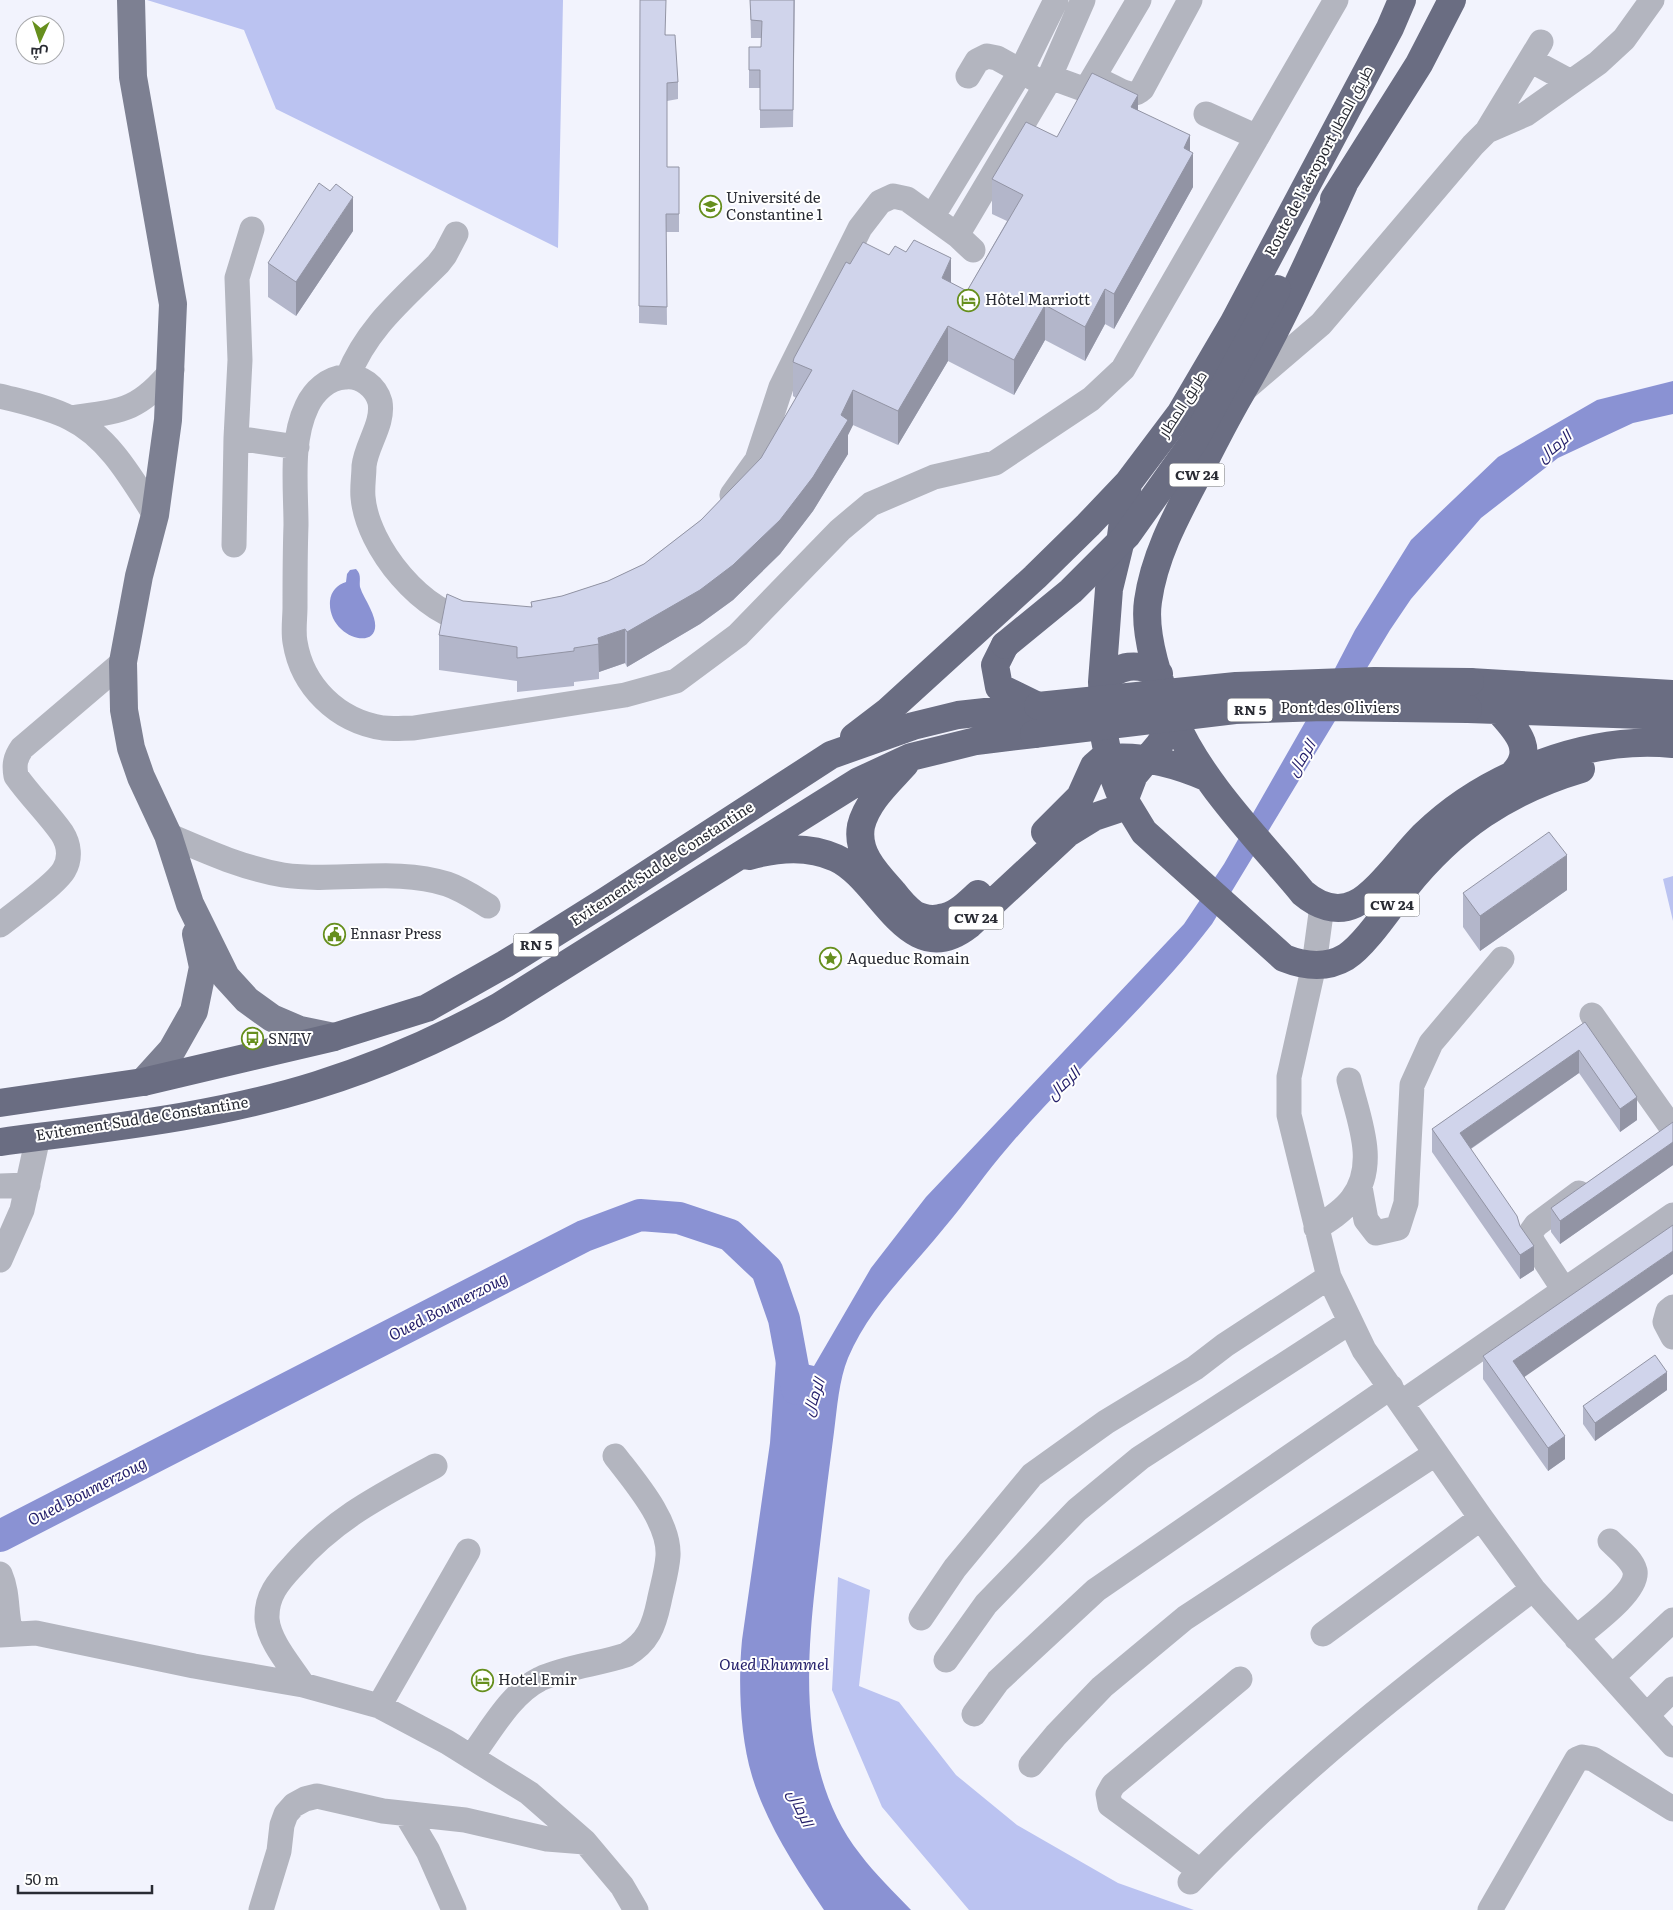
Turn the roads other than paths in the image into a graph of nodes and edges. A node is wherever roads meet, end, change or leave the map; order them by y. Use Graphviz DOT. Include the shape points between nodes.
graph roads {
  1 [pos="131,0"];
  2 [pos="1056,0"];
  3 [pos="1083,0"];
  4 [pos="1139,0"];
  5 [pos="1190,0"];
  6 [pos="1336,0"];
  7 [pos="1402,0"];
  8 [pos="1452,0"];
  9 [pos="1652,0"];
  10 [pos="1021,71"];
  11 [pos="968,76"];
  12 [pos="1093,78"];
  13 [pos="1048,81"];
  14 [pos="1571,82"];
  15 [pos="1206,114"];
  16 [pos="1487,131"];
  17 [pos="1257,138"];
  18 [pos="1344,184"];
  19 [pos="932,217"];
  20 [pos="252,229"];
  21 [pos="456,234"];
  22 [pos="1234,322"];
  23 [pos="172,370"];
  24 [pos="348,376"];
  25 [pos="1241,393"];
  26 [pos="0,396"];
  27 [pos="70,418"];
  28 [pos="236,438"];
  29 [pos="297,447"];
  30 [pos="1128,483"];
  31 [pos="718,510"];
  32 [pos="155,515"];
  33 [pos="234,545"];
  34 [pos="493,623"];
  35 [pos="123,662"];
  36 [pos="1159,674"];
  37 [pos="1102,682"];
  38 [pos="1673,694"];
  39 [pos="1038,706"];
  40 [pos="1498,710"];
  41 [pos="1673,716"];
  42 [pos="1175,720"];
  43 [pos="1034,734"];
  44 [pos="1673,744"];
  45 [pos="1673,750"];
  46 [pos="831,755"];
  47 [pos="911,757"];
  48 [pos="1108,758"];
  49 [pos="1146,760"];
  50 [pos="1512,775"];
  51 [pos="1208,778"];
  52 [pos="1124,801"];
  53 [pos="168,835"];
  54 [pos="729,862"];
  55 [pos="1312,899"];
  56 [pos="190,904"];
  57 [pos="488,906"];
  58 [pos="0,925"];
  59 [pos="1502,959"];
  60 [pos="1314,965"];
  61 [pos="1592,1014"];
  62 [pos="334,1037"];
  63 [pos="1349,1080"];
  64 [pos="143,1082"];
  65 [pos="0,1102"];
  66 [pos="1667,1131"];
  67 [pos="38,1137"];
  68 [pos="0,1142"];
  69 [pos="1600,1178"];
  70 [pos="28,1185"];
  71 [pos="0,1186"];
  72 [pos="1360,1187"];
  73 [pos="1673,1215"];
  74 [pos="1316,1228"];
  75 [pos="0,1260"];
  76 [pos="1329,1277"];
  77 [pos="1564,1290"];
  78 [pos="1673,1307"];
  79 [pos="1350,1322"];
  80 [pos="1673,1337"];
  81 [pos="1396,1395"];
  82 [pos="1435,1454"];
  83 [pos="615,1456"];
  84 [pos="435,1466"];
  85 [pos="1481,1518"];
  86 [pos="1610,1541"];
  87 [pos="468,1550"];
  88 [pos="1,1576"];
  89 [pos="1533,1589"];
  90 [pos="921,1618"];
  91 [pos="1673,1620"];
  92 [pos="4,1625"];
  93 [pos="1323,1634"];
  94 [pos="1576,1638"];
  95 [pos="946,1660"];
  96 [pos="1612,1677"];
  97 [pos="1240,1678"];
  98 [pos="303,1685"];
  99 [pos="1673,1689"];
  100 [pos="379,1706"];
  101 [pos="974,1714"];
  102 [pos="1647,1715"];
  103 [pos="1673,1745"];
  104 [pos="471,1757"];
  105 [pos="1031,1765"];
  106 [pos="1673,1809"];
  107 [pos="406,1814"];
  108 [pos="585,1842"];
  109 [pos="261,1910"];
  110 [pos="454,1910"];
  111 [pos="636,1910"];
  112 [pos="1490,1910"];
  1 -- 23 [label="main road" via="133,77 173,304"];
  2 -- 10 [label="street"];
  3 -- 13 [label="street"];
  4 -- 12 [label="street"];
  5 -- 12 [label="street" via="1137,94 1132,95"];
  6 -- 17 [label="street"];
  7 -- 22 [label="highway, Route de l'aéroport طريق المطار / CW 24"];
  8 -- 18 [label="highway, Route de l'aéroport طريق المطار / CW 24" via="1419,64"];
  9 -- 14 [label="street" via="1624,39"];
  10 -- 11 [label="street" via="987,56 977,60"];
  10 -- 13 [label="street"];
  10 -- 19 [label="street"];
  12 -- 13 [label="street" via="1087,88 1082,89"];
  13 -- 19 [label="street" via="965,242"];
  14 -- 16 [label="street" via="1526,114"];
  14 -- 16 [label="street" via="1536,51"];
  15 -- 17 [label="street"];
  16 -- 25 [label="street" via="1321,324"];
  17 -- 29 [label="street" via="1123,370 1091,399 995,463 934,477 871,504 840,530 738,635 676,681 625,695 414,728 382,728 328,705 304,674 294,641"];
  18 -- 25 [label="highway, CW 24" via="1306,268"];
  18 -- 39 [label="highway, Route de l'aéroport طريق المطار / CW 24, bridge" via="1277,289 1194,441 1127,534 1071,591 1005,645 994,665 999,687"];
  19 -- 31 [label="street" via="907,199 893,196 880,202 860,228 782,387 757,460"];
  20 -- 28 [label="street" via="237,278 240,360"];
  21 -- 24 [label="street" via="438,264 376,326 364,342"];
  22 -- 30 [label="highway, طريق المطار / CW 24" via="1180,414"];
  23 -- 27 [label="street" via="155,391 121,411"];
  23 -- 32 [label="main road"];
  24 -- 29 [label="street" via="327,383 312,397 303,416"];
  24 -- 34 [label="street" via="368,384 380,403 380,414 364,463 363,498 370,526 397,573 426,602 464,621"];
  25 -- 36 [label="highway, CW 24" via="1226,416 1166,536 1154,574 1148,603 1149,631"];
  26 -- 27 [label="street"];
  27 -- 32 [label="street" via="99,440 125,467"];
  28 -- 29 [label="street"];
  28 -- 33 [label="street"];
  30 -- 37 [label="highway, CW 24" via="1120,544 1109,589"];
  30 -- 46 [label="highway, CW 24" via="1035,577 888,712"];
  32 -- 35 [label="main road" via="138,576"];
  35 -- 53 [label="main road" via="124,710 131,748"];
  35 -- 58 [label="street" via="16,756 16,776 62,834 68,845 69,858 56,879"];
  36 -- 37 [label="highway" via="1150,669 1129,666 1118,668"];
  36 -- 42 [label="highway, CW 24"];
  37 -- 48 [label="highway, CW 24"];
  38 -- 39 [label="highway, Pont des Oliviers / RN 5, bridge" via="1470,682 1374,681 1236,686"];
  39 -- 46 [label="highway, Evitement Sud de Constantine / RN 5" via="958,716 913,726"];
  40 -- 41 [label="highway, RN 5"];
  40 -- 43 [label="highway, Pont des Oliviers / RN 5, bridge" via="1324,707 1243,710"];
  40 -- 50 [label="highway" via="1521,737 1524,746 1521,764"];
  42 -- 49 [label="highway"];
  42 -- 51 [label="highway, CW 24"];
  43 -- 47 [label="highway, Evitement Sud de Constantine / RN 5" via="976,741"];
  44 -- 50 [label="highway" via="1624,745 1581,751"];
  45 -- 60 [label="highway, CW 24" via="1575,771 1500,802 1444,844 1352,952 1330,964"];
  46 -- 62 [label="highway, Evitement Sud de Constantine / RN 5" via="505,964 427,1008"];
  47 -- 48 [label="highway, CW 24" via="868,807 860,840 867,861 904,906 927,918 954,915 964,907 1065,813 1080,797 1094,766"];
  47 -- 54 [label="highway, Evitement Sud de Constantine / RN 5" via="857,782"];
  48 -- 49 [label="highway, CW 24"];
  48 -- 52 [label="highway, CW 24"];
  49 -- 51 [label="highway, CW 24" via="1178,766"];
  49 -- 52 [label="highway" via="1130,783"];
  50 -- 55 [label="highway, CW 24" via="1452,810 1355,904 1339,907"];
  51 -- 55 [label="highway, CW 24"];
  52 -- 54 [label="highway, CW 24" via="1114,812 1094,817 1074,828 958,934 944,939 917,935 855,871 826,854 796,849 777,850"];
  52 -- 60 [label="highway, CW 24" via="1156,845 1271,949 1298,964"];
  53 -- 56 [label="main road"];
  53 -- 57 [label="street" via="260,870 309,878 425,879 448,884"];
  54 -- 67 [label="highway, Evitement Sud de Constantine / RN 5" via="498,1007 436,1040 375,1065 316,1086 219,1110"];
  55 -- 60 [label="street"];
  56 -- 62 [label="main road" via="226,977 247,1000 272,1018 300,1030"];
  56 -- 64 [label="main road" via="203,967 194,1011 172,1050"];
  59 -- 72 [label="street" via="1431,1043 1412,1085 1406,1203 1398,1228 1376,1233 1366,1220"];
  60 -- 74 [label="street" via="1289,1077 1289,1115"];
  61 -- 66 [label="street"];
  62 -- 64 [label="highway, Evitement Sud de Constantine / RN 5"];
  63 -- 72 [label="street" via="1366,1151 1365,1173"];
  64 -- 65 [label="highway, Evitement Sud de Constantine / RN 5"];
  67 -- 68 [label="highway, Evitement Sud de Constantine / RN 5"];
  67 -- 70 [label="street"];
  69 -- 77 [label="street" via="1531,1232 1532,1240"];
  70 -- 71 [label="street"];
  70 -- 75 [label="street" via="22,1210"];
  72 -- 74 [label="street" via="1342,1210"];
  73 -- 77 [label="street"];
  74 -- 76 [label="street"];
  76 -- 79 [label="street"];
  76 -- 90 [label="street" via="1032,1474 976,1541"];
  77 -- 81 [label="street"];
  78 -- 80 [label="street" via="1668,1311 1665,1322"];
  79 -- 81 [label="street" via="1364,1350"];
  79 -- 95 [label="street" via="1140,1458 1077,1510 986,1604"];
  81 -- 82 [label="street"];
  81 -- 101 [label="street" via="1096,1590 998,1681"];
  82 -- 85 [label="street"];
  82 -- 105 [label="street" via="1185,1618 1102,1687"];
  83 -- 104 [label="street" via="644,1494 664,1531 668,1555 651,1632 626,1655 551,1675 531,1685 514,1700"];
  84 -- 98 [label="street" via="345,1517 316,1540 276,1584 267,1608 269,1627"];
  85 -- 89 [label="street"];
  85 -- 93 [label="street"];
  86 -- 94 [label="street" via="1633,1566 1634,1583"];
  87 -- 100 [label="street"];
  88 -- 92 [label="street" via="8,1598"];
  89 -- 94 [label="street"];
  89 -- 97 [label="street" via="1351,1732 1237,1833 1195,1877 1110,1805 1108,1794 1113,1785"];
  91 -- 96 [label="street"];
  92 -- 98 [label="street" via="194,1666"];
  94 -- 96 [label="street"];
  96 -- 102 [label="street"];
  98 -- 100 [label="street"];
  99 -- 102 [label="street"];
  100 -- 104 [label="street"];
  102 -- 103 [label="street"];
  104 -- 108 [label="street" via="529,1793"];
  106 -- 112 [label="street" via="1593,1759 1577,1759"];
  107 -- 108 [label="street" via="465,1820 547,1839"];
  107 -- 109 [label="street" via="317,1796 305,1798 294,1805 282,1825 279,1851"];
  107 -- 110 [label="street" via="431,1857"];
  108 -- 111 [label="street" via="622,1886"];
}
